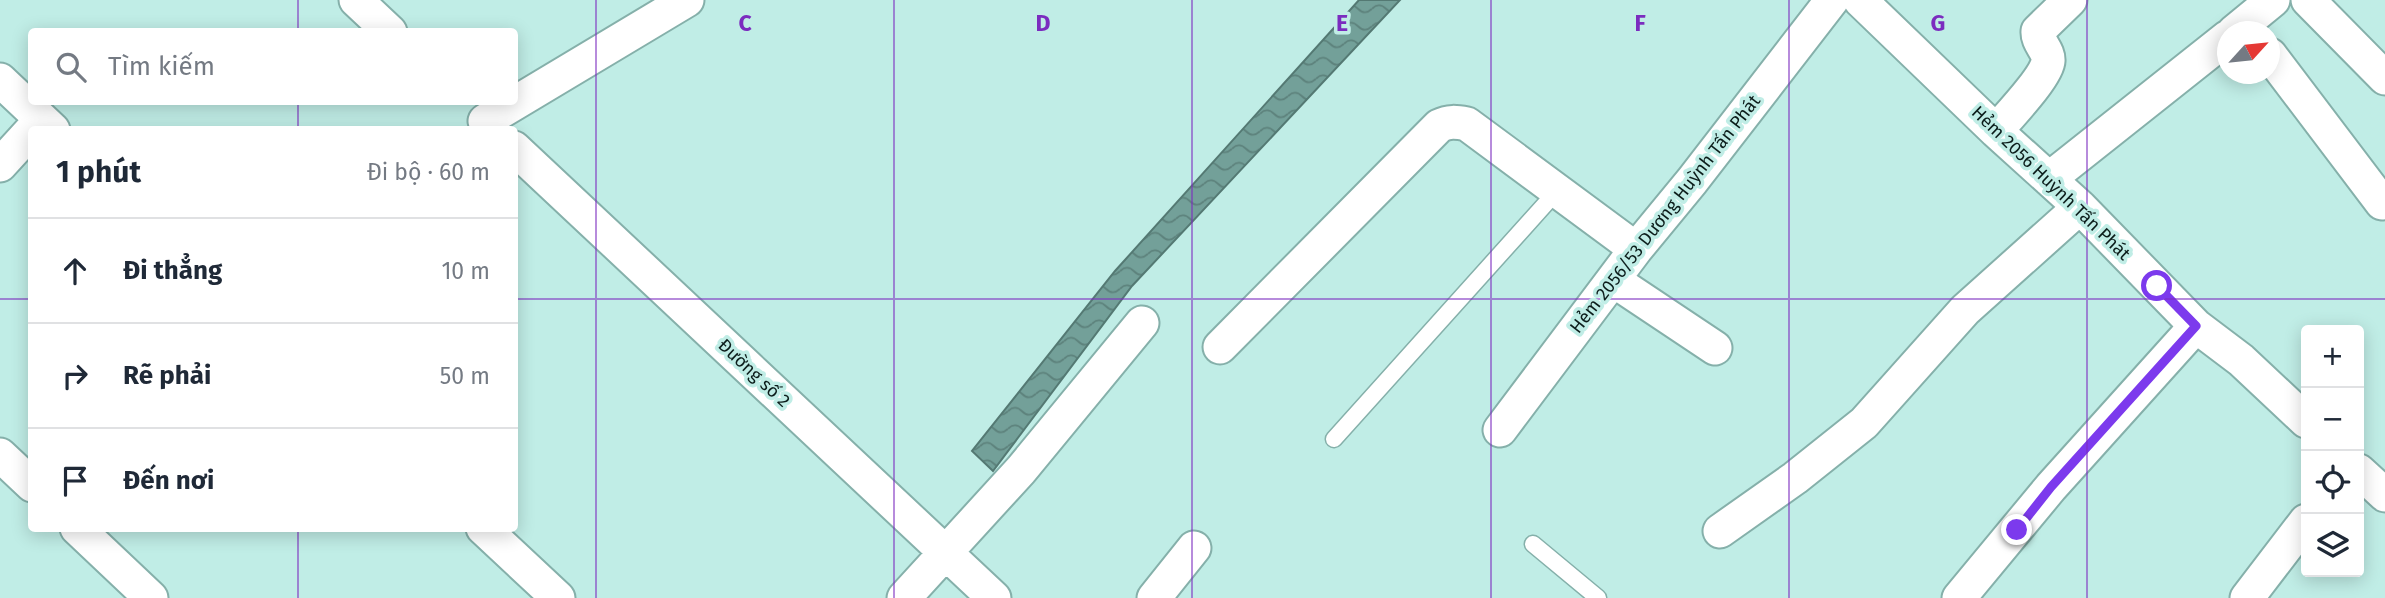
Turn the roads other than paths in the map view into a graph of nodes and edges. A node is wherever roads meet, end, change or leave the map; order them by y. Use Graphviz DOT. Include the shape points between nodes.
graph roads {
  1 [pos="356,0"];
  2 [pos="687,0"];
  3 [pos="1832,0"];
  4 [pos="1860,0"];
  5 [pos="2070,0"];
  6 [pos="2273,0"];
  7 [pos="2308,0"];
  8 [pos="2251,21"];
  9 [pos="386,28"];
  10 [pos="2217,49"];
  11 [pos="2280,68"];
  12 [pos="2385,78"];
  13 [pos="0,80"];
  14 [pos="518,96"];
  15 [pos="502,105"];
  16 [pos="481,117"];
  17 [pos="38,126"];
  18 [pos="1996,131"];
  19 [pos="28,138"];
  20 [pos="518,152"];
  21 [pos="0,165"];
  22 [pos="2049,179"];
  23 [pos="1557,191"];
  24 [pos="2382,203"];
  25 [pos="2080,207"];
  26 [pos="1636,249"];
  27 [pos="1613,279"];
  28 [pos="1142,323"];
  29 [pos="2196,326"];
  30 [pos="1220,346"];
  31 [pos="1715,348"];
  32 [pos="2301,416"];
  33 [pos="1500,429"];
  34 [pos="1334,439"];
  35 [pos="0,455"];
  36 [pos="2364,476"];
  37 [pos="28,481"];
  38 [pos="2385,495"];
  39 [pos="2301,527"];
  40 [pos="1720,531"];
  41 [pos="81,532"];
  42 [pos="488,532"];
  43 [pos="1532,544"];
  44 [pos="1194,548"];
  45 [pos="947,552"];
  46 [pos="150,598"];
  47 [pos="558,598"];
  48 [pos="904,598"];
  49 [pos="994,598"];
  50 [pos="1154,598"];
  51 [pos="1598,598"];
  52 [pos="1959,598"];
  53 [pos="2246,598"];
  1 -- 9 [label="street"];
  2 -- 14 [label="street"];
  3 -- 26 [label="street, Hẻm 2056/53 Dương Huỳnh Tấn Phát"];
  4 -- 18 [label="street, Hẻm 2056 Huỳnh Tấn Phát"];
  5 -- 18 [label="street" via="2038,31 2048,57 2046,71"];
  6 -- 8 [label="street"];
  7 -- 12 [label="street"];
  10 -- 22 [label="street"];
  11 -- 24 [label="street"];
  13 -- 17 [label="street"];
  15 -- 16 [label="street"];
  18 -- 22 [label="street, Hẻm 2056 Huỳnh Tấn Phát"];
  19 -- 21 [label="street"];
  20 -- 45 [label="street, Đường số 2"];
  22 -- 25 [label="street, Hẻm 2056 Huỳnh Tấn Phát"];
  23 -- 26 [label="street"];
  23 -- 30 [label="street" via="1466,124 1446,122"];
  23 -- 34 [label="lane"];
  25 -- 29 [label="street, Hẻm 2056 Huỳnh Tấn Phát"];
  25 -- 40 [label="street" via="1965,310 1864,423"];
  26 -- 27 [label="street, Hẻm 2056/53 Dương Huỳnh Tấn Phát"];
  27 -- 31 [label="street"];
  27 -- 33 [label="street, Hẻm 2056/53 Dương Huỳnh Tấn Phát"];
  28 -- 45 [label="street"];
  29 -- 32 [label="street, Hẻm 2056 Huỳnh Tấn Phát" via="2241,360"];
  29 -- 52 [label="street" via="2051,487"];
  35 -- 37 [label="street"];
  36 -- 38 [label="street"];
  39 -- 53 [label="street"];
  41 -- 46 [label="street"];
  42 -- 47 [label="street"];
  43 -- 51 [label="lane"];
  44 -- 50 [label="street"];
  45 -- 48 [label="street"];
  45 -- 49 [label="street, Đường số 2"];
}
